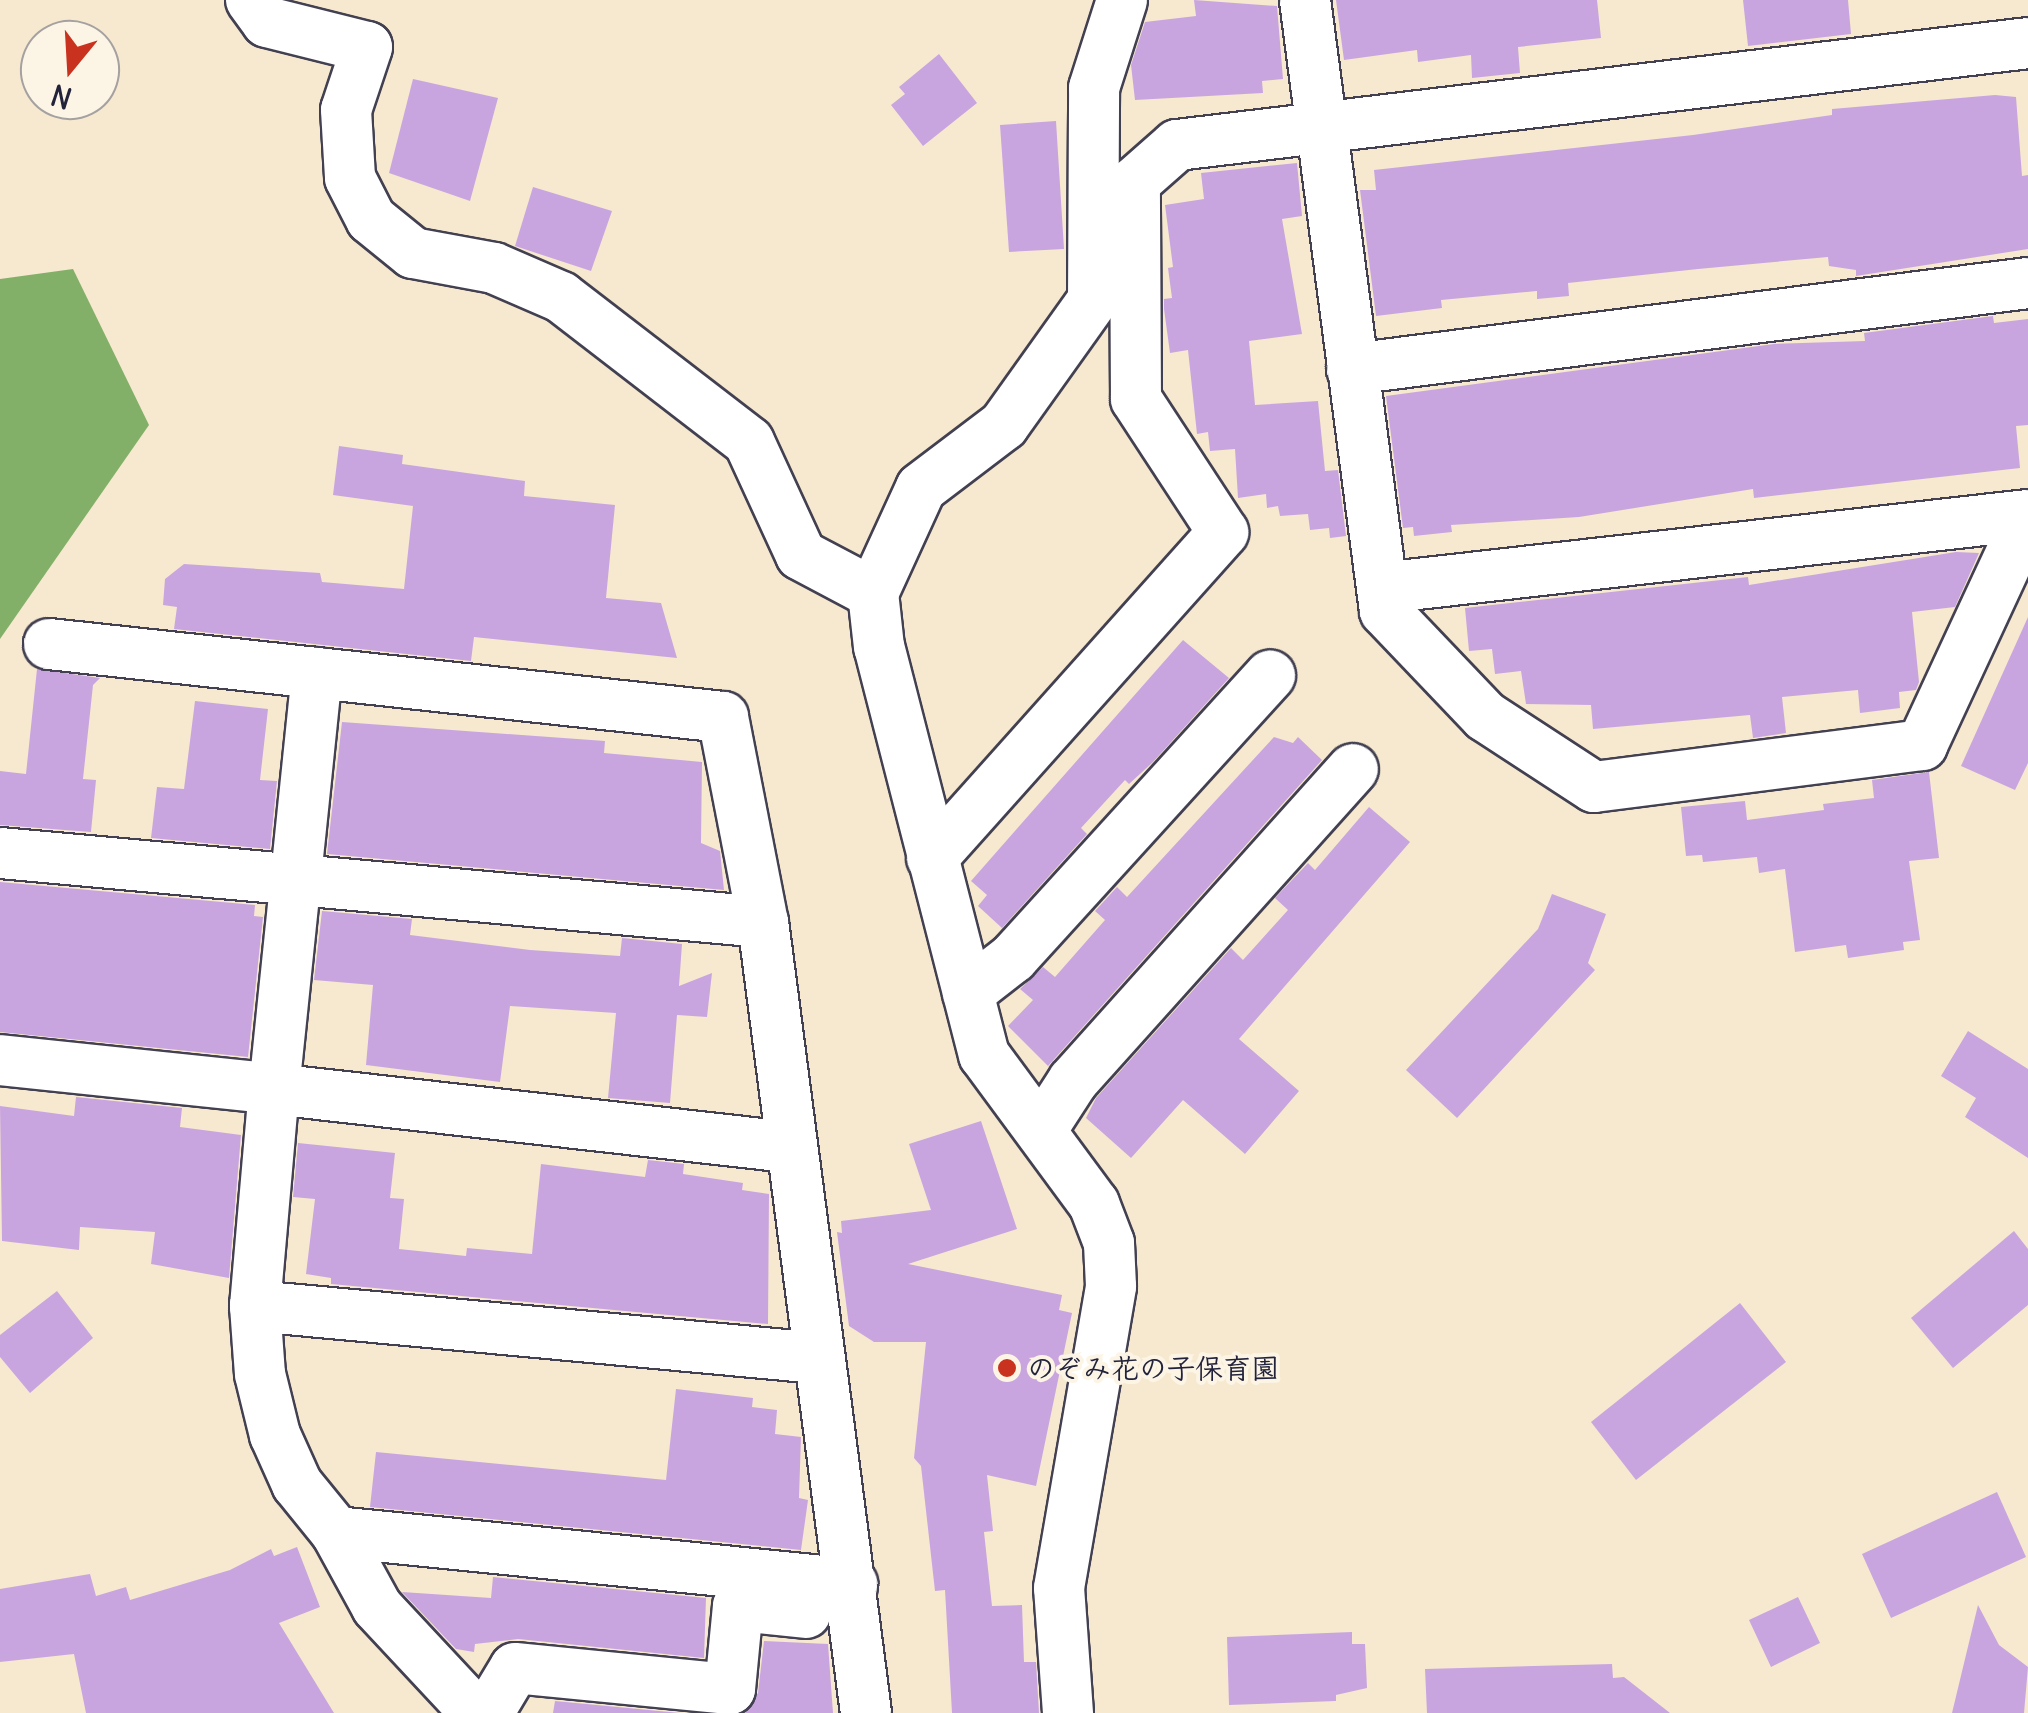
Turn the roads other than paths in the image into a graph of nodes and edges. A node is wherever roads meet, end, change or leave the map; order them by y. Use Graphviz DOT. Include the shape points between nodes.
graph roads {
  1 [pos="250,0"];
  2 [pos="1122,0"];
  3 [pos="1305,0"];
  4 [pos="2028,43"];
  5 [pos="1320,128"];
  6 [pos="2028,283"];
  7 [pos="1352,368"];
  8 [pos="2028,516"];
  9 [pos="1382,588"];
  10 [pos="873,593"];
  11 [pos="50,644"];
  12 [pos="318,673"];
  13 [pos="1270,676"];
  14 [pos="1353,768"];
  15 [pos="0,853"];
  16 [pos="932,858"];
  17 [pos="296,880"];
  18 [pos="763,922"];
  19 [pos="968,993"];
  20 [pos="0,1060"];
  21 [pos="274,1089"];
  22 [pos="1042,1129"];
  23 [pos="788,1147"];
  24 [pos="255,1306"];
  25 [pos="818,1358"];
  26 [pos="336,1532"];
  27 [pos="854,1601"];
  28 [pos="476,1713"];
  29 [pos="488,1713"];
  30 [pos="866,1713"];
  31 [pos="1068,1713"];
  1 -- 10 [label="street" via="266,22 367,47 346,110 350,178 371,219 413,253 494,268 561,298 748,442 801,555"];
  2 -- 10 [label="street" via="1094,88 1093,300 1004,425 921,488"];
  3 -- 5 [label="street"];
  4 -- 5 [label="street"];
  5 -- 7 [label="street"];
  5 -- 16 [label="street" via="1177,145 1135,182 1136,398 1223,532"];
  6 -- 7 [label="street"];
  7 -- 9 [label="street"];
  8 -- 9 [label="street"];
  8 -- 9 [label="street" via="1922,745 1594,787 1485,716 1385,611"];
  10 -- 16 [label="street" via="879,647"];
  11 -- 12 [label="street"];
  12 -- 17 [label="street"];
  12 -- 18 [label="street" via="723,717"];
  13 -- 19 [label="street" via="1013,958"];
  14 -- 22 [label="street" via="1074,1081"];
  15 -- 17 [label="street"];
  16 -- 19 [label="street"];
  17 -- 18 [label="street"];
  17 -- 21 [label="street"];
  18 -- 23 [label="street"];
  19 -- 22 [label="street" via="984,1055"];
  20 -- 21 [label="street"];
  21 -- 23 [label="street"];
  21 -- 24 [label="street"];
  22 -- 31 [label="street" via="1094,1204 1109,1243 1112,1286 1058,1588"];
  23 -- 25 [label="street"];
  24 -- 25 [label="street"];
  24 -- 26 [label="street" via="260,1374 275,1435 297,1484"];
  25 -- 27 [label="street"];
  26 -- 27 [label="street"];
  26 -- 28 [label="street" via="377,1607"];
  27 -- 29 [label="street" via="738,1606 730,1689 515,1668"];
  27 -- 30 [label="street"];
}
